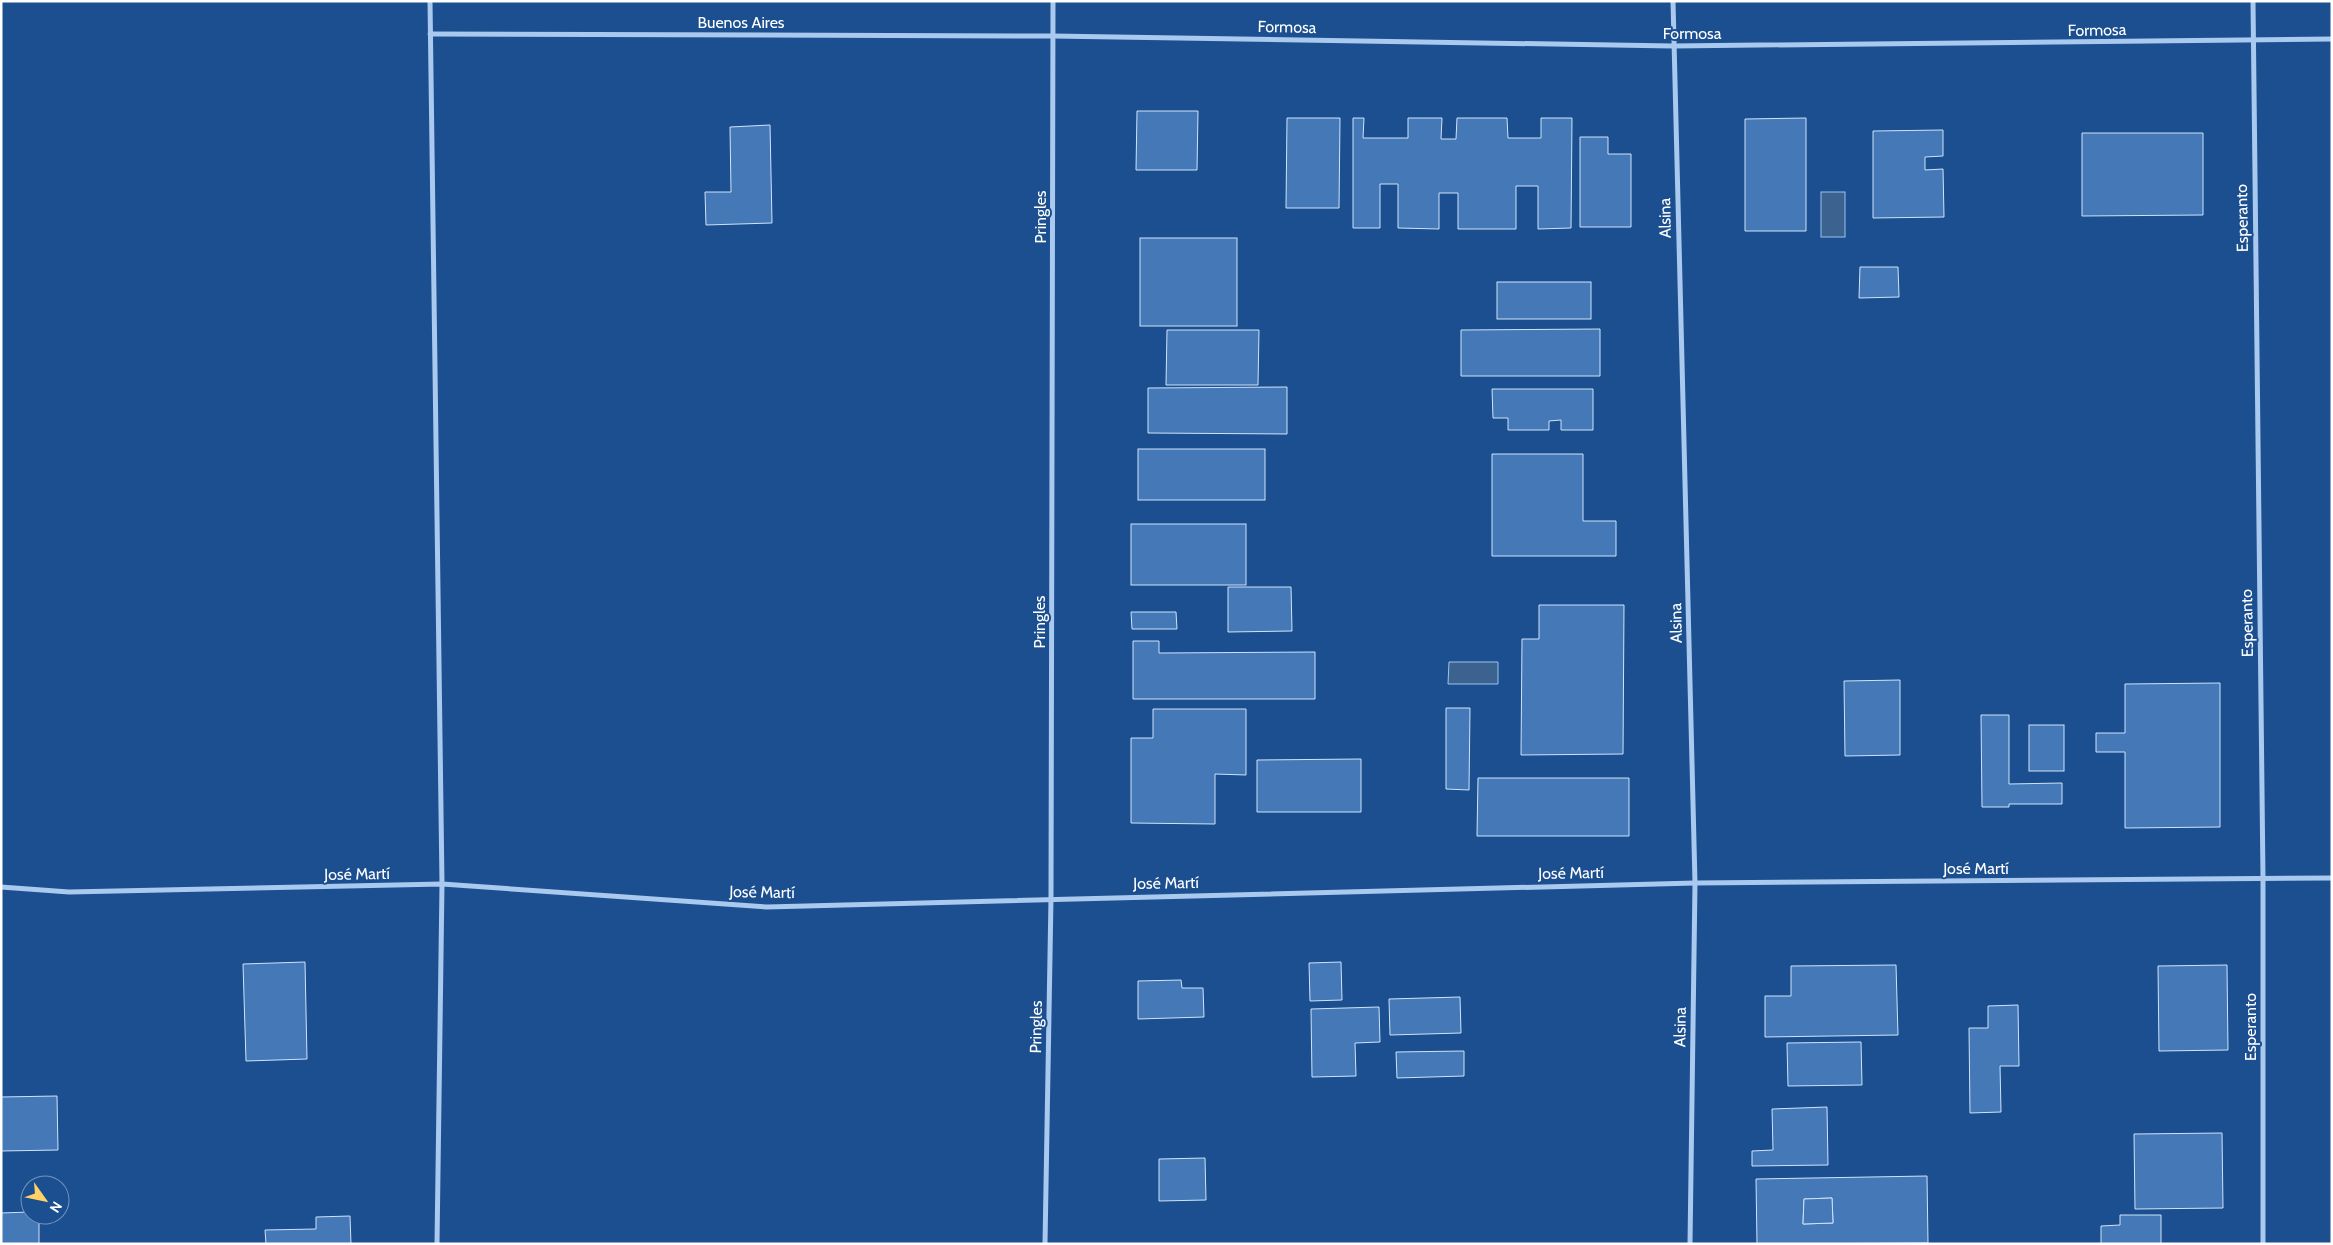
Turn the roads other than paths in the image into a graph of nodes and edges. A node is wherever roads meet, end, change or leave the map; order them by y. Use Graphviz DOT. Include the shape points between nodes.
graph roads {
  1 [pos="430,1"];
  2 [pos="1053,1"];
  3 [pos="1673,1"];
  4 [pos="2253,1"];
  5 [pos="430,34"];
  6 [pos="1053,36"];
  7 [pos="2332,39"];
  8 [pos="2252,41"];
  9 [pos="1673,46"];
  10 [pos="2263,878"];
  11 [pos="2332,878"];
  12 [pos="1695,882"];
  13 [pos="442,884"];
  14 [pos="1,887"];
  15 [pos="1051,898"];
  16 [pos="437,1244"];
  17 [pos="1045,1244"];
  18 [pos="1690,1244"];
  19 [pos="2263,1244"];
  1 -- 5 [label="street"];
  2 -- 6 [label="street, Pringles"];
  3 -- 9 [label="street, Alsina"];
  4 -- 8 [label="street, Esperanto"];
  5 -- 6 [label="street, Buenos Aires"];
  5 -- 13 [label="street"];
  6 -- 9 [label="street, Formosa"];
  6 -- 15 [label="street, Pringles"];
  7 -- 8 [label="street, Formosa"];
  8 -- 9 [label="street, Formosa"];
  8 -- 10 [label="street, Esperanto"];
  9 -- 12 [label="street, Alsina"];
  10 -- 11 [label="street, José Martí"];
  10 -- 12 [label="street, José Martí"];
  10 -- 19 [label="street, Esperanto"];
  12 -- 15 [label="street, José Martí"];
  12 -- 18 [label="street, Alsina"];
  13 -- 14 [label="street, José Martí" via="68,892"];
  13 -- 15 [label="street, José Martí" via="767,907"];
  13 -- 16 [label="street"];
  15 -- 17 [label="street, Pringles"];
}
